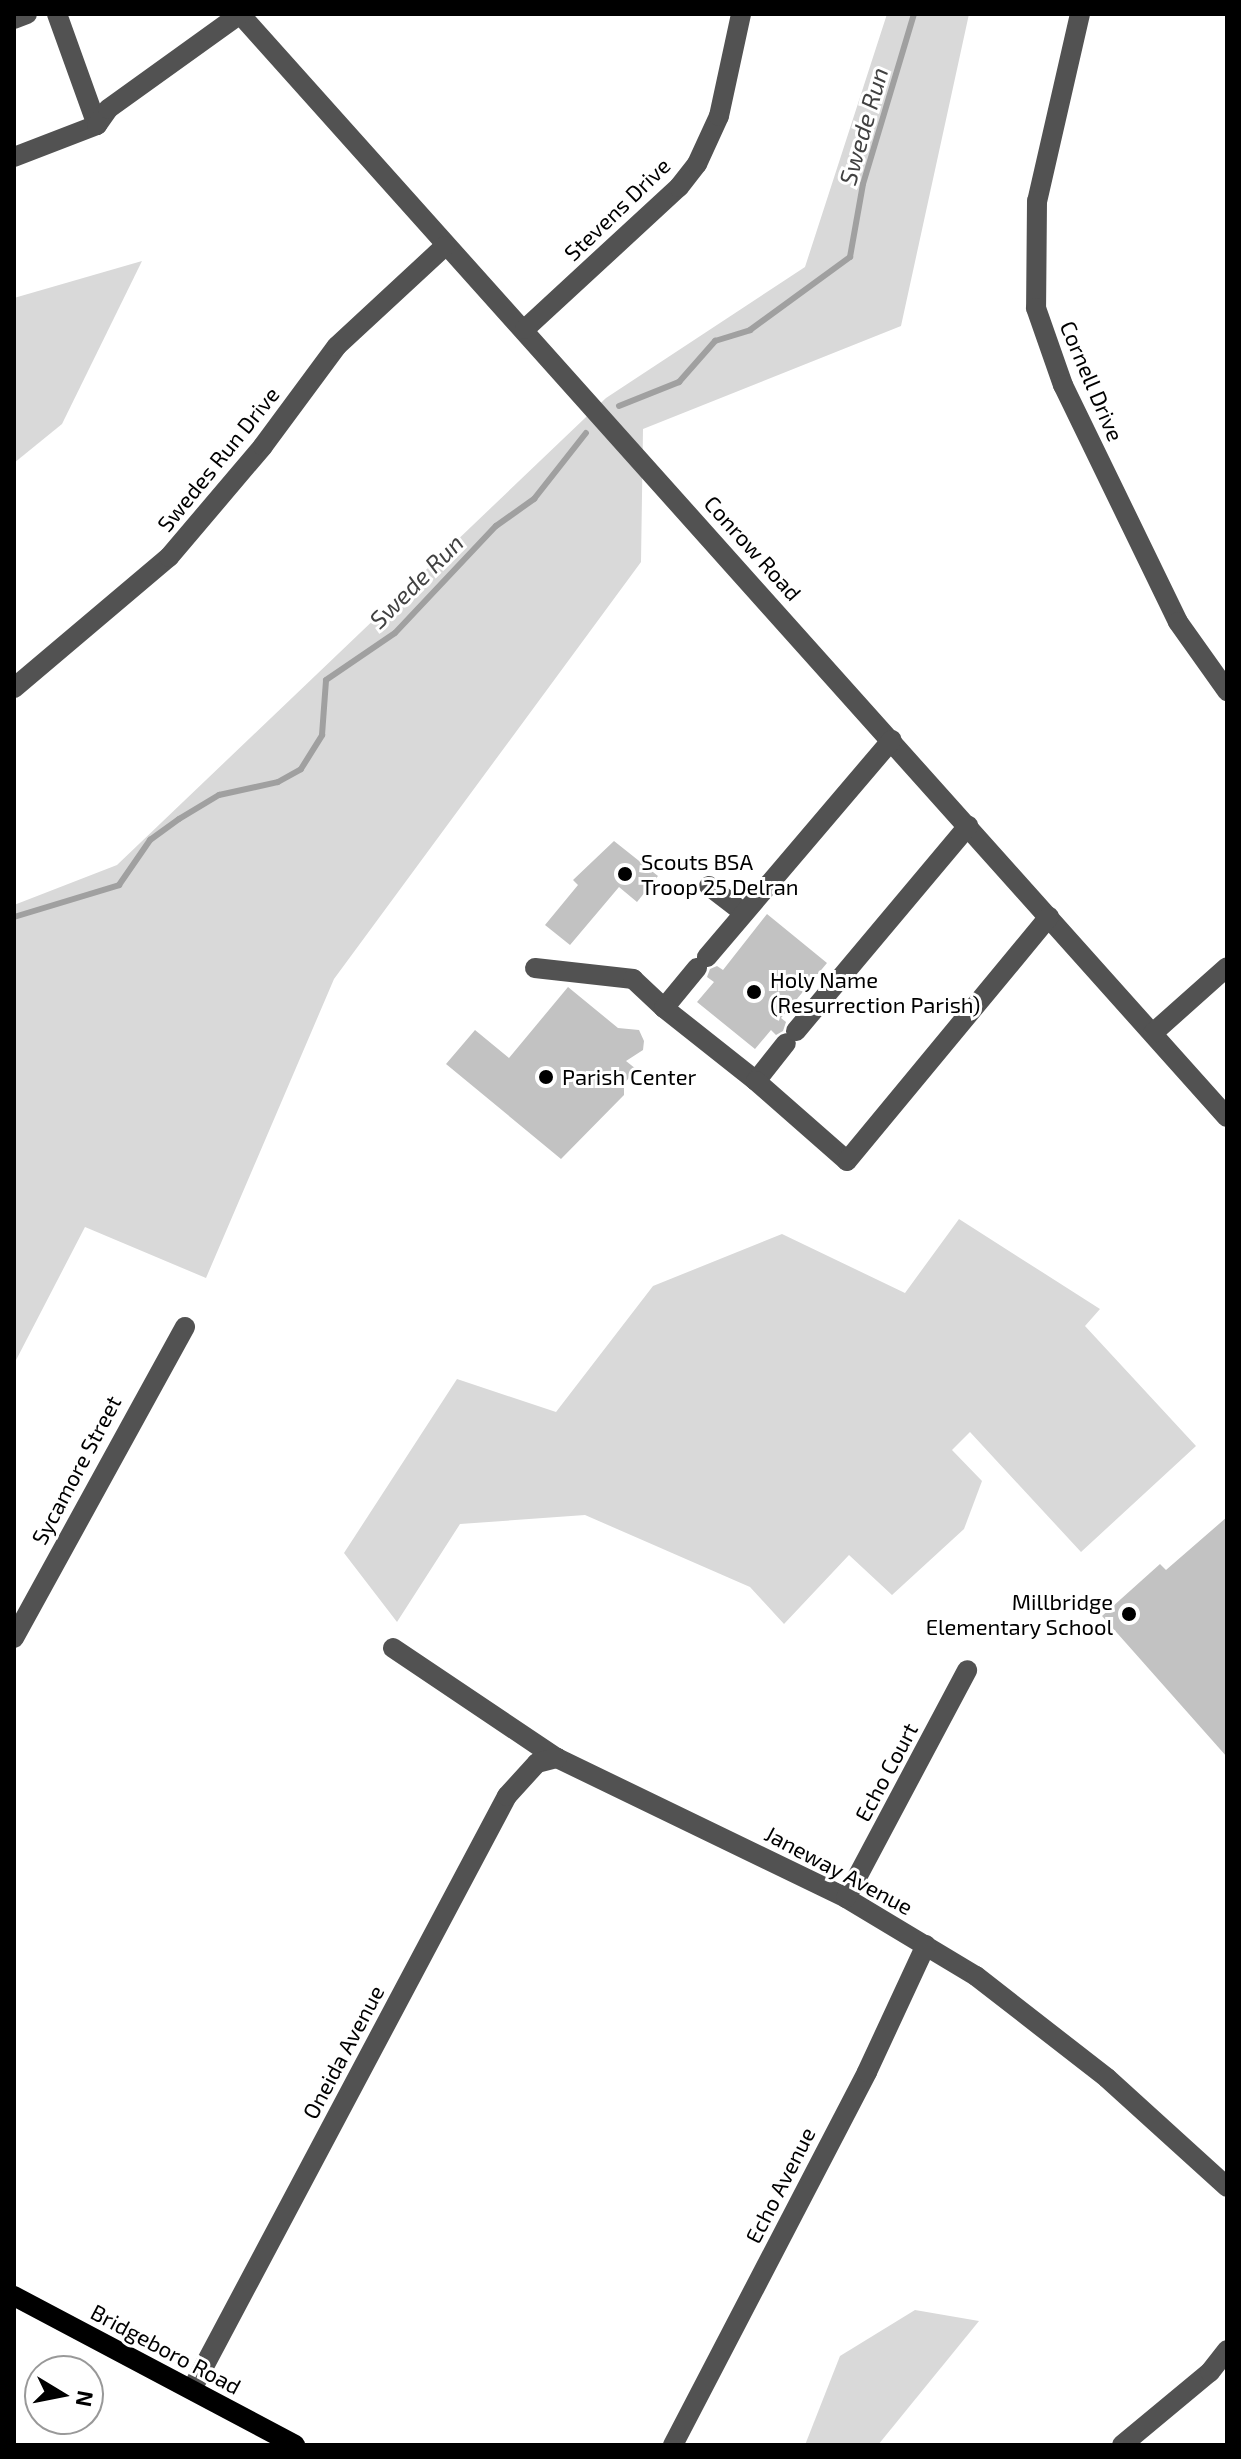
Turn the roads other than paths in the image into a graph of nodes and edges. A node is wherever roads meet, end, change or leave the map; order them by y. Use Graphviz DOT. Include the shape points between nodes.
graph roads {
  1 [pos="27,14"];
  2 [pos="57,14"];
  3 [pos="240,14"];
  4 [pos="741,14"];
  5 [pos="1080,14"];
  6 [pos="14,19"];
  7 [pos="97,125"];
  8 [pos="14,157"];
  9 [pos="445,246"];
  10 [pos="525,329"];
  11 [pos="14,688"];
  12 [pos="1227,691"];
  13 [pos="892,740"];
  14 [pos="968,826"];
  15 [pos="709,886"];
  16 [pos="744,913"];
  17 [pos="1049,917"];
  18 [pos="1227,967"];
  19 [pos="535,968"];
  20 [pos="664,1008"];
  21 [pos="1153,1033"];
  22 [pos="756,1081"];
  23 [pos="1227,1117"];
  24 [pos="185,1327"];
  25 [pos="14,1638"];
  26 [pos="393,1648"];
  27 [pos="967,1670"];
  28 [pos="557,1758"];
  29 [pos="846,1898"];
  30 [pos="926,1945"];
  31 [pos="1227,2187"];
  32 [pos="14,2296"];
  33 [pos="1227,2350"];
  34 [pos="192,2389"];
  35 [pos="295,2445"];
  36 [pos="673,2445"];
  37 [pos="1122,2445"];
  1 -- 6 [label="street"];
  2 -- 7 [label="street"];
  3 -- 7 [label="street" via="108,109"];
  3 -- 9 [label="street, Conrow Road"];
  4 -- 10 [label="street, Stevens Drive" via="719,116 697,164 679,187"];
  5 -- 12 [label="street, Cornell Drive" via="1037,201 1036,308 1063,385 1178,622"];
  7 -- 8 [label="street"];
  9 -- 10 [label="street, Conrow Road"];
  9 -- 11 [label="street, Swedes Run Drive" via="337,346 263,446 169,557"];
  10 -- 13 [label="street, Conrow Road"];
  13 -- 14 [label="street, Conrow Road"];
  13 -- 16 [label="street"];
  14 -- 17 [label="street, Conrow Road"];
  14 -- 22 [label="street"];
  15 -- 16 [label="street"];
  16 -- 20 [label="street"];
  17 -- 21 [label="street, Conrow Road"];
  17 -- 22 [label="street" via="847,1161"];
  18 -- 21 [label="street"];
  19 -- 20 [label="street" via="633,979"];
  20 -- 22 [label="street"];
  21 -- 23 [label="street, Conrow Road"];
  24 -- 25 [label="street, Sycamore Street"];
  26 -- 28 [label="street, Janeway Avenue"];
  27 -- 29 [label="street, Echo Court"];
  28 -- 29 [label="street, Janeway Avenue"];
  28 -- 34 [label="street, Oneida Avenue" via="537,1763 507,1796"];
  29 -- 30 [label="street, Janeway Avenue"];
  30 -- 31 [label="street, Janeway Avenue" via="1036,2019"];
  30 -- 36 [label="street, Echo Avenue" via="867,2072"];
  32 -- 34 [label="main road, Bridgeboro Road"];
  33 -- 37 [label="street" via="1210,2372"];
  34 -- 35 [label="main road, Bridgeboro Road"];
}
